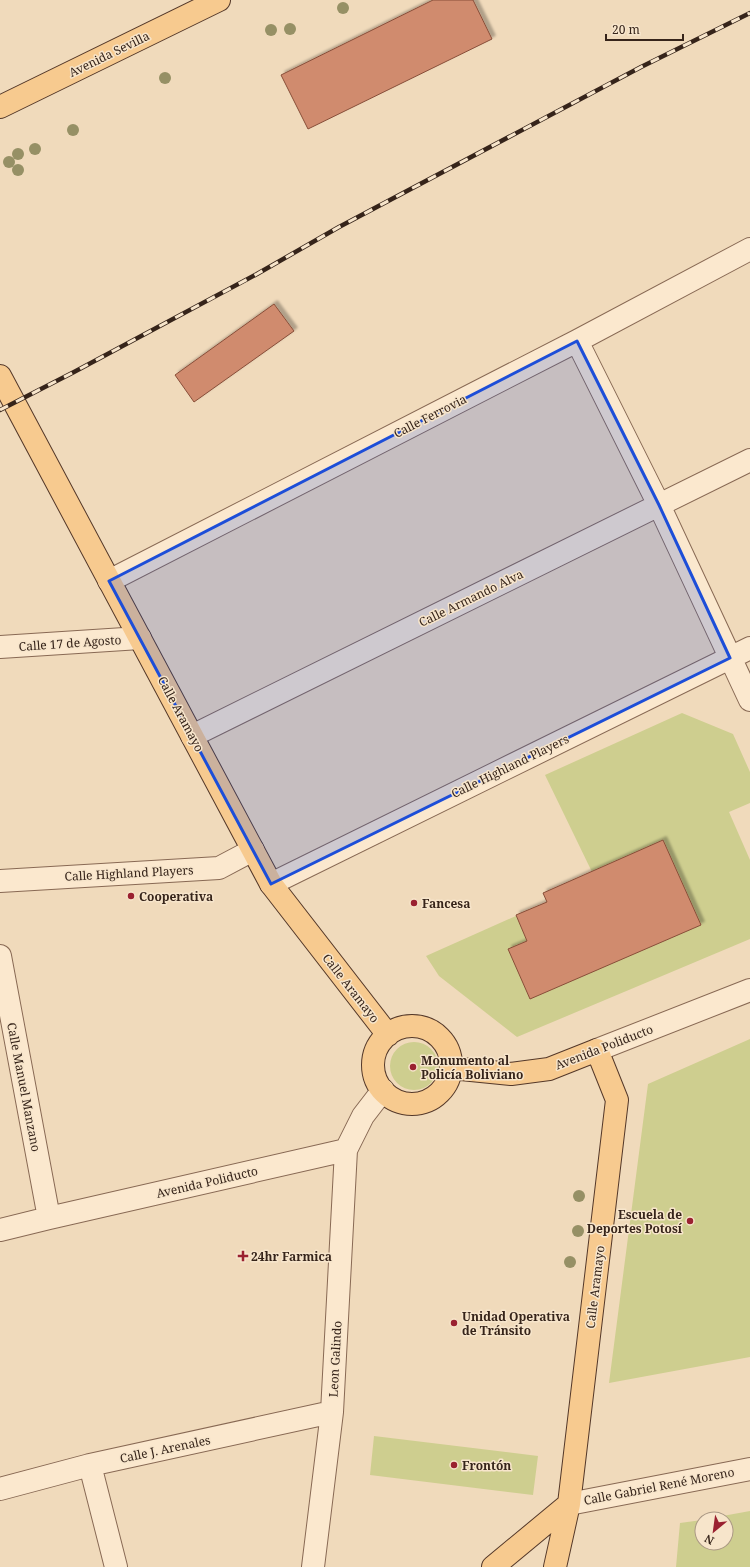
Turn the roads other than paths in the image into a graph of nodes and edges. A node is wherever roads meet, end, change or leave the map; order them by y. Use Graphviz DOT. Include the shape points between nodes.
graph roads {
  1 [pos="219,0"];
  2 [pos="0,108"];
  3 [pos="750,249"];
  4 [pos="577,341"];
  5 [pos="0,377"];
  6 [pos="750,460"];
  7 [pos="659,505"];
  8 [pos="109,581"];
  9 [pos="140,638"];
  10 [pos="0,647"];
  11 [pos="750,648"];
  12 [pos="730,658"];
  13 [pos="750,700"];
  14 [pos="192,736"];
  15 [pos="253,850"];
  16 [pos="0,881"];
  17 [pos="270,884"];
  18 [pos="0,956"];
  19 [pos="750,990"];
  20 [pos="388,1035"];
  21 [pos="597,1050"];
  22 [pos="451,1068"];
  23 [pos="383,1090"];
  24 [pos="346,1150"];
  25 [pos="49,1218"];
  26 [pos="0,1230"];
  27 [pos="332,1412"];
  28 [pos="90,1465"];
  29 [pos="750,1469"];
  30 [pos="0,1489"];
  31 [pos="569,1504"];
  32 [pos="116,1567"];
  33 [pos="314,1567"];
  34 [pos="493,1567"];
  35 [pos="555,1567"];
  1 -- 2 [label="main road, Avenida Sevilla"];
  3 -- 4 [label="street, Calle Ferrovia"];
  4 -- 7 [label="street"];
  4 -- 8 [label="street, Calle Ferrovia"];
  5 -- 8 [label="main road, Calle Aramayo"];
  6 -- 7 [label="street, Calle Armando Alva"];
  7 -- 12 [label="street"];
  7 -- 14 [label="street, Calle Armando Alva"];
  8 -- 9 [label="main road, Calle Aramayo"];
  9 -- 10 [label="street, Calle 17 de Agosto"];
  9 -- 14 [label="main road, Calle Aramayo"];
  11 -- 12 [label="street, Calle Highland Players"];
  12 -- 13 [label="street"];
  12 -- 17 [label="street, Calle Highland Players"];
  14 -- 15 [label="main road, Calle Aramayo"];
  15 -- 16 [label="street, Calle Highland Players" via="219,868"];
  15 -- 17 [label="main road, Calle Aramayo"];
  17 -- 20 [label="main road, Calle Aramayo"];
  18 -- 25 [label="street, Calle Manuel Manzano"];
  19 -- 21 [label="street, Avenida Poliducto"];
  20 -- 22 [label="main road" via="412,1026 436,1034 450,1055"];
  20 -- 23 [label="main road" via="374,1056 377,1081"];
  21 -- 22 [label="main road, Avenida Poliducto" via="549,1069 511,1074"];
  21 -- 31 [label="main road, Calle Aramayo" via="617,1100"];
  22 -- 23 [label="main road" via="449,1080 442,1091 432,1099 420,1103 400,1102"];
  23 -- 24 [label="street" via="363,1116"];
  24 -- 25 [label="street, Avenida Poliducto"];
  24 -- 27 [label="street, Leon Galindo"];
  25 -- 26 [label="street, Avenida Poliducto"];
  27 -- 28 [label="street, Calle J. Arenales"];
  27 -- 33 [label="street, Leon Galindo"];
  28 -- 30 [label="street, Calle J. Arenales"];
  28 -- 32 [label="street"];
  29 -- 31 [label="street, Calle Gabriel René Moreno"];
  31 -- 34 [label="main road"];
  31 -- 35 [label="main road, Calle Aramayo"];
}
